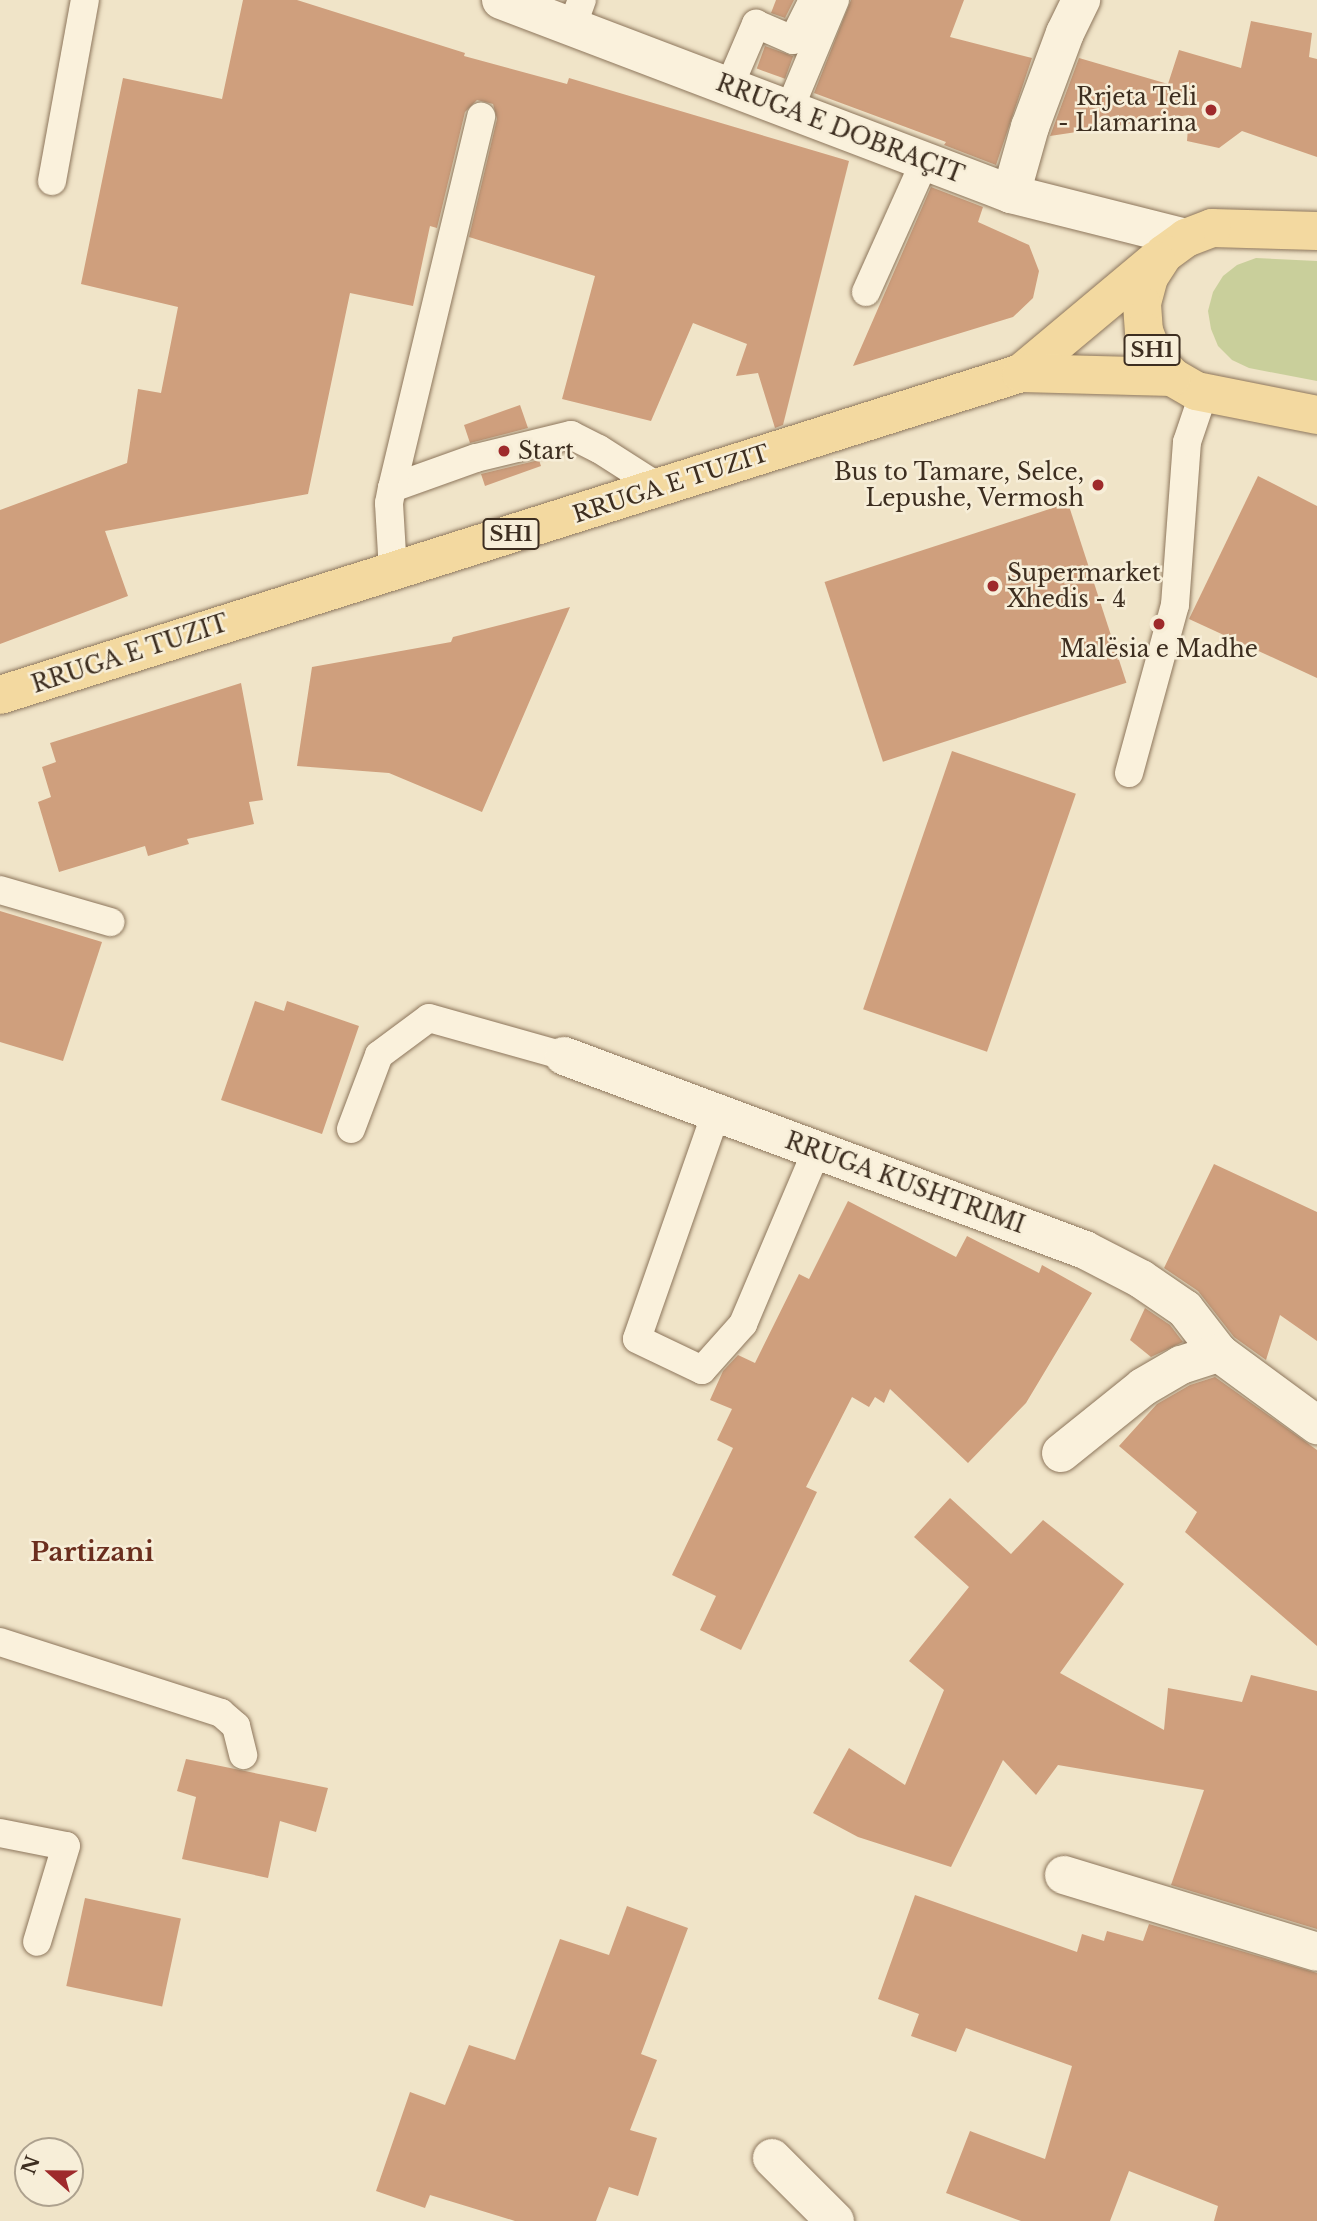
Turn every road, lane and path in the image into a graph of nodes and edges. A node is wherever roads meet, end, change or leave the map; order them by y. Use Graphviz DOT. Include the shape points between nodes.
graph roads {
  1 [pos="85,0"];
  2 [pos="501,0"];
  3 [pos="813,0"];
  4 [pos="835,0"];
  5 [pos="1081,0"];
  6 [pos="577,14"];
  7 [pos="729,87"];
  8 [pos="789,110"];
  9 [pos="481,116"];
  10 [pos="925,161"];
  11 [pos="52,181"];
  12 [pos="1011,194"];
  13 [pos="1317,231"];
  14 [pos="1175,246"];
  15 [pos="866,292"];
  16 [pos="1021,373"];
  17 [pos="1188,385"];
  18 [pos="1317,415"];
  19 [pos="392,488"];
  20 [pos="660,488"];
  21 [pos="393,571"];
  22 [pos="0,695"];
  23 [pos="1129,772"];
  24 [pos="0,890"];
  25 [pos="110,922"];
  26 [pos="564,1056"];
  27 [pos="716,1113"];
  28 [pos="351,1129"];
  29 [pos="817,1150"];
  30 [pos="1219,1353"];
  31 [pos="1317,1425"];
  32 [pos="1062,1453"];
  33 [pos="0,1642"];
  34 [pos="243,1755"];
  35 [pos="0,1833"];
  36 [pos="1064,1875"];
  37 [pos="37,1942"];
  38 [pos="1317,1952"];
  39 [pos="772,2158"];
  40 [pos="835,2221"];
  1 -- 11 [label="lane"];
  2 -- 6 [label="street, RRUGA E DOBRAÇIT"];
  3 -- 7 [label="lane" via="793,40 756,24"];
  4 -- 8 [label="lane"];
  5 -- 12 [label="street" via="1030,127"];
  6 -- 7 [label="street, RRUGA E DOBRAÇIT"];
  7 -- 8 [label="street, RRUGA E DOBRAÇIT"];
  8 -- 10 [label="street, RRUGA E DOBRAÇIT"];
  9 -- 19 [label="lane"];
  10 -- 12 [label="street, RRUGA E DOBRAÇIT"];
  10 -- 15 [label="lane"];
  12 -- 14 [label="street, RRUGA E DOBRAÇIT"];
  13 -- 14 [label="main road, SH1" via="1212,228"];
  14 -- 16 [label="main road, SH1"];
  14 -- 17 [label="main road, SH1" via="1149,278 1142,304 1144,331 1154,357"];
  16 -- 17 [label="main road, SH1"];
  16 -- 20 [label="main road, RRUGA E TUZIT / SH1"];
  17 -- 18 [label="main road, SH1"];
  17 -- 23 [label="lane" via="1175,605"];
  19 -- 20 [label="lane" via="476,458 570,435"];
  19 -- 21 [label="lane"];
  20 -- 21 [label="main road, RRUGA E TUZIT / SH1"];
  21 -- 22 [label="main road, RRUGA E TUZIT / SH1"];
  24 -- 25 [label="lane"];
  26 -- 27 [label="street, RRUGA KUSHTRIMI"];
  26 -- 28 [label="lane" via="429,1018 379,1055"];
  27 -- 29 [label="street, RRUGA KUSHTRIMI"];
  27 -- 29 [label="lane" via="637,1339 702,1370 743,1324"];
  29 -- 30 [label="street, RRUGA KUSHTRIMI" via="1107,1262 1185,1309"];
  30 -- 31 [label="street, RRUGA KUSHTRIMI"];
  30 -- 32 [label="street" via="1181,1365 1143,1387"];
  33 -- 34 [label="lane" via="221,1713 236,1726"];
  35 -- 37 [label="lane" via="66,1846"];
  36 -- 38 [label="street"];
  39 -- 40 [label="street"];
}
